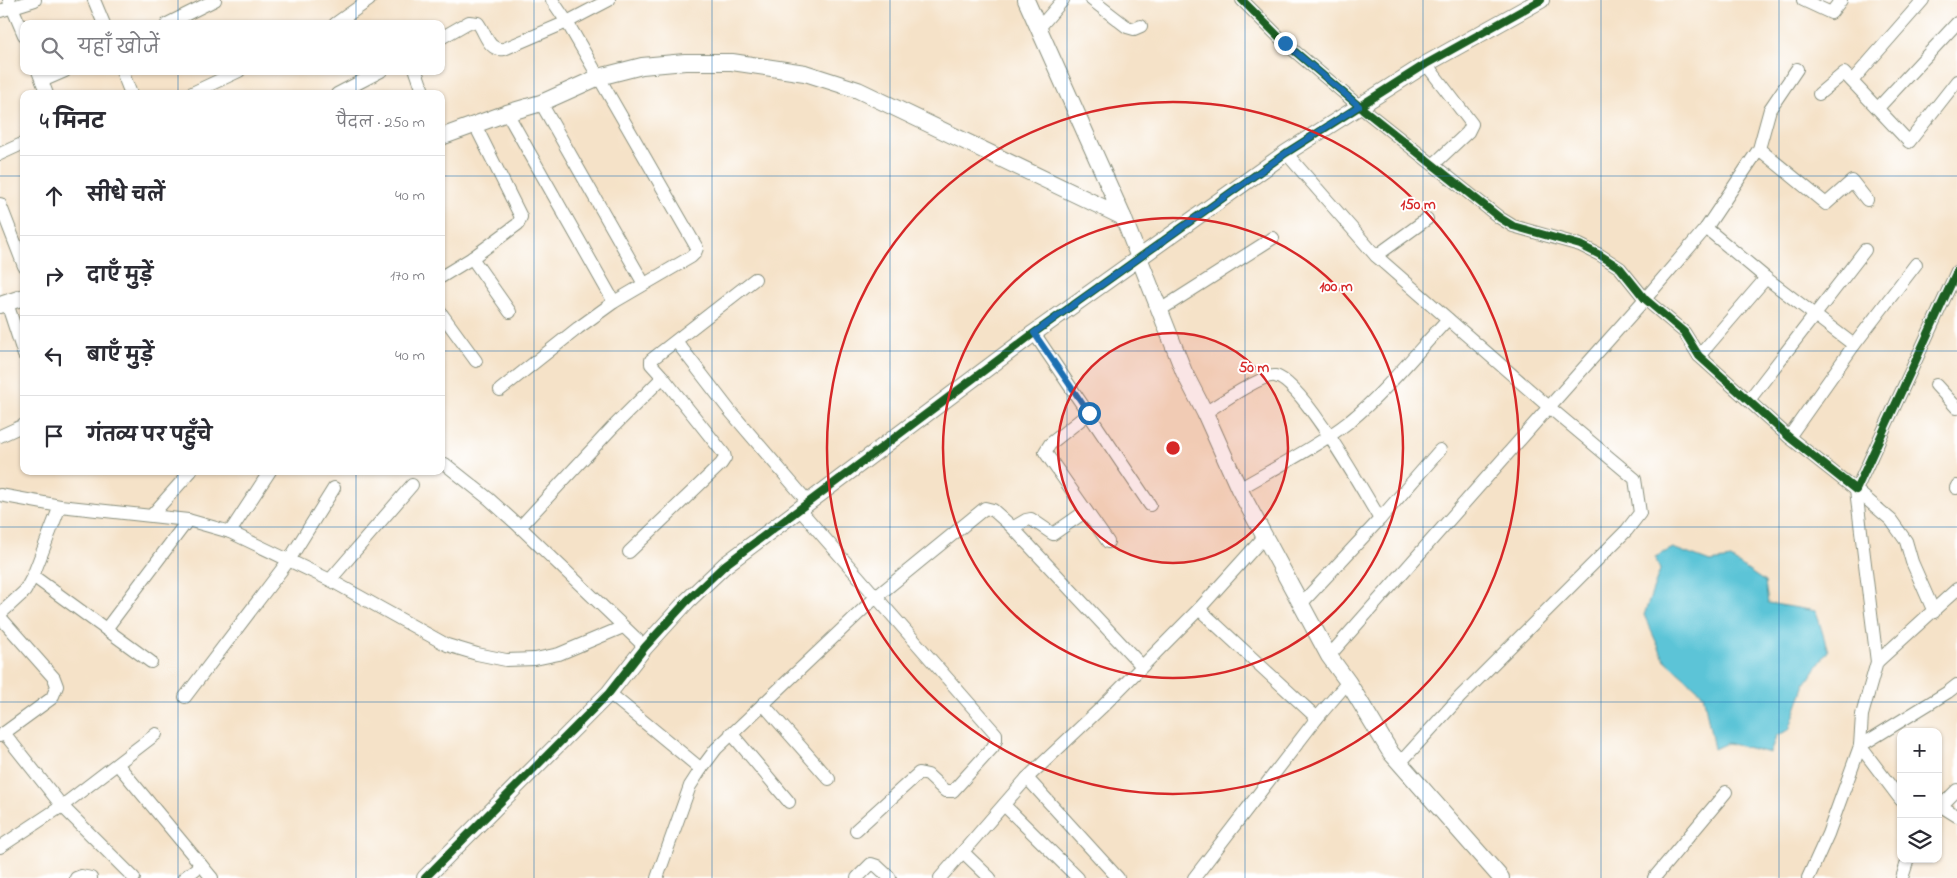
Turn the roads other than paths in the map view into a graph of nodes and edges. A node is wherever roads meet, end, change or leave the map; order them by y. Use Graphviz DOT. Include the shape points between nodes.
graph roads {
  1 [pos="35,0"];
  2 [pos="94,0"];
  3 [pos="215,0"];
  4 [pos="369,0"];
  5 [pos="552,0"];
  6 [pos="610,0"];
  7 [pos="1026,0"];
  8 [pos="1064,0"];
  9 [pos="1092,0"];
  10 [pos="1242,0"];
  11 [pos="1541,0"];
  12 [pos="1803,0"];
  13 [pos="1841,0"];
  14 [pos="1923,0"];
  15 [pos="7,6"];
  16 [pos="102,20"];
  17 [pos="175,20"];
  18 [pos="341,20"];
  19 [pos="567,22"];
  20 [pos="1957,22"];
  21 [pos="1141,26"];
  22 [pos="1039,28"];
  23 [pos="20,29"];
  24 [pos="445,36"];
  25 [pos="1426,64"];
  26 [pos="1797,69"];
  27 [pos="124,75"];
  28 [pos="230,75"];
  29 [pos="373,75"];
  30 [pos="417,75"];
  31 [pos="40,76"];
  32 [pos="599,77"];
  33 [pos="1957,80"];
  34 [pos="1852,81"];
  35 [pos="45,90"];
  36 [pos="129,90"];
  37 [pos="199,90"];
  38 [pos="345,90"];
  39 [pos="423,90"];
  40 [pos="1819,94"];
  41 [pos="541,103"];
  42 [pos="1359,106"];
  43 [pos="1878,108"];
  44 [pos="507,113"];
  45 [pos="476,125"];
  46 [pos="445,136"];
  47 [pos="20,145"];
  48 [pos="1759,149"];
  49 [pos="1286,153"];
  50 [pos="0,154"];
  51 [pos="1434,164"];
  52 [pos="1868,200"];
  53 [pos="0,204"];
  54 [pos="1123,217"];
  55 [pos="1428,220"];
  56 [pos="1706,228"];
  57 [pos="1273,238"];
  58 [pos="1865,250"];
  59 [pos="20,256"];
  60 [pos="1376,256"];
  61 [pos="472,258"];
  62 [pos="1138,258"];
  63 [pos="1916,264"];
  64 [pos="1957,270"];
  65 [pos="445,275"];
  66 [pos="1766,278"];
  67 [pos="755,279"];
  68 [pos="644,284"];
  69 [pos="20,298"];
  70 [pos="1645,299"];
  71 [pos="614,302"];
  72 [pos="4,304"];
  73 [pos="1160,310"];
  74 [pos="510,312"];
  75 [pos="1815,316"];
  76 [pos="445,318"];
  77 [pos="1448,319"];
  78 [pos="1034,333"];
  79 [pos="676,341"];
  80 [pos="20,345"];
  81 [pos="1854,345"];
  82 [pos="1699,356"];
  83 [pos="476,361"];
  84 [pos="662,376"];
  85 [pos="1936,385"];
  86 [pos="500,390"];
  87 [pos="1749,400"];
  88 [pos="1549,407"];
  89 [pos="1957,408"];
  90 [pos="1089,413"];
  91 [pos="1205,413"];
  92 [pos="20,427"];
  93 [pos="1329,435"];
  94 [pos="0,436"];
  95 [pos="1789,437"];
  96 [pos="1440,450"];
  97 [pos="445,464"];
  98 [pos="187,475"];
  99 [pos="267,475"];
  100 [pos="412,485"];
  101 [pos="334,488"];
  102 [pos="1239,489"];
  103 [pos="1856,490"];
  104 [pos="0,494"];
  105 [pos="1150,505"];
  106 [pos="60,506"];
  107 [pos="804,506"];
  108 [pos="1086,511"];
  109 [pos="152,515"];
  110 [pos="188,520"];
  111 [pos="1380,520"];
  112 [pos="1011,526"];
  113 [pos="520,527"];
  114 [pos="230,532"];
  115 [pos="1264,537"];
  116 [pos="1108,542"];
  117 [pos="629,552"];
  118 [pos="289,560"];
  119 [pos="33,576"];
  120 [pos="330,580"];
  121 [pos="1957,589"];
  122 [pos="876,597"];
  123 [pos="1301,604"];
  124 [pos="1199,609"];
  125 [pos="1934,612"];
  126 [pos="0,615"];
  127 [pos="623,627"];
  128 [pos="106,629"];
  129 [pos="645,647"];
  130 [pos="1329,656"];
  131 [pos="151,662"];
  132 [pos="1877,662"];
  133 [pos="1142,666"];
  134 [pos="1348,682"];
  135 [pos="1957,685"];
  136 [pos="609,693"];
  137 [pos="186,697"];
  138 [pos="763,704"];
  139 [pos="1317,718"];
  140 [pos="731,733"];
  141 [pos="156,734"];
  142 [pos="2,735"];
  143 [pos="1860,746"];
  144 [pos="1400,763"];
  145 [pos="118,765"];
  146 [pos="701,769"];
  147 [pos="829,778"];
  148 [pos="1027,778"];
  149 [pos="1957,790"];
  150 [pos="1726,792"];
  151 [pos="1897,795"];
  152 [pos="789,802"];
  153 [pos="1942,804"];
  154 [pos="1004,805"];
  155 [pos="62,806"];
  156 [pos="1942,808"];
  157 [pos="1957,816"];
  158 [pos="856,830"];
  159 [pos="0,847"];
  160 [pos="963,852"];
  161 [pos="1907,863"];
  162 [pos="201,865"];
  163 [pos="1495,875"];
  164 [pos="76,878"];
  165 [pos="91,878"];
  166 [pos="134,878"];
  167 [pos="184,878"];
  168 [pos="212,878"];
  169 [pos="425,878"];
  170 [pos="657,878"];
  171 [pos="857,878"];
  172 [pos="890,878"];
  173 [pos="940,878"];
  174 [pos="990,878"];
  175 [pos="1078,878"];
  176 [pos="1118,878"];
  177 [pos="1194,878"];
  178 [pos="1654,878"];
  179 [pos="1808,878"];
  180 [pos="1902,878"];
  1 -- 15 [label="street"];
  2 -- 16 [label="street"];
  3 -- 17 [label="street"];
  4 -- 18 [label="street"];
  5 -- 19 [label="street"];
  6 -- 19 [label="street"];
  7 -- 22 [label="street"];
  8 -- 22 [label="street"];
  9 -- 21 [label="street" via="1127,27"];
  10 -- 42 [label="street" via="1285,43"];
  11 -- 25 [label="street"];
  12 -- 13 [label="street" via="1831,13"];
  14 -- 34 [label="street"];
  15 -- 23 [label="street"];
  19 -- 24 [label="street" via="499,50 490,45 481,26 475,22"];
  19 -- 32 [label="street"];
  20 -- 43 [label="street"];
  22 -- 54 [label="street"];
  25 -- 42 [label="street"];
  25 -- 51 [label="street" via="1472,124 1468,132"];
  26 -- 48 [label="street" via="1770,109"];
  27 -- 36 [label="street"];
  28 -- 37 [label="street"];
  29 -- 38 [label="street"];
  30 -- 39 [label="street"];
  31 -- 35 [label="street"];
  32 -- 41 [label="street"];
  32 -- 54 [label="street" via="642,66 685,62 732,62 805,73 858,90"];
  32 -- 68 [label="street" via="697,248 691,257"];
  33 -- 43 [label="street" via="1909,142"];
  34 -- 40 [label="street" via="1844,73"];
  34 -- 43 [label="street"];
  41 -- 44 [label="street"];
  41 -- 68 [label="street"];
  42 -- 49 [label="street"];
  42 -- 51 [label="street"];
  44 -- 45 [label="street"];
  44 -- 71 [label="street"];
  45 -- 46 [label="street"];
  45 -- 61 [label="street" via="521,217 518,224"];
  47 -- 50 [label="street"];
  48 -- 52 [label="street" via="1826,204 1852,180"];
  48 -- 56 [label="street"];
  49 -- 60 [label="street"];
  49 -- 62 [label="street"];
  51 -- 70 [label="street" via="1513,226 1580,245 1600,255 1620,268"];
  53 -- 59 [label="street"];
  54 -- 62 [label="street"];
  55 -- 60 [label="street"];
  56 -- 66 [label="street"];
  56 -- 70 [label="street"];
  57 -- 73 [label="street"];
  58 -- 75 [label="street"];
  60 -- 77 [label="street"];
  61 -- 65 [label="street"];
  61 -- 74 [label="street"];
  62 -- 73 [label="street"];
  62 -- 78 [label="street"];
  63 -- 81 [label="street"];
  64 -- 103 [label="street"];
  66 -- 75 [label="street"];
  66 -- 82 [label="street"];
  67 -- 79 [label="street"];
  68 -- 71 [label="street"];
  69 -- 72 [label="street"];
  70 -- 82 [label="street" via="1684,332"];
  70 -- 88 [label="street"];
  71 -- 86 [label="street"];
  72 -- 80 [label="street"];
  73 -- 91 [label="street" via="1184,372"];
  75 -- 81 [label="street"];
  75 -- 87 [label="street"];
  76 -- 83 [label="street"];
  77 -- 88 [label="street"];
  77 -- 93 [label="street" via="1372,400"];
  78 -- 90 [label="street"];
  78 -- 107 [label="street"];
  79 -- 84 [label="street" via="650,362"];
  79 -- 107 [label="street"];
  81 -- 95 [label="street"];
  82 -- 87 [label="street"];
  84 -- 113 [label="street"];
  84 -- 117 [label="street" via="725,458"];
  85 -- 89 [label="street"];
  87 -- 95 [label="street"];
  88 -- 130 [label="street"];
  88 -- 144 [label="street" via="1635,479 1640,513"];
  90 -- 105 [label="street"];
  90 -- 108 [label="street" via="1050,444 1045,452"];
  91 -- 93 [label="street" via="1262,378 1274,375 1286,380"];
  91 -- 102 [label="street"];
  92 -- 94 [label="street"];
  93 -- 102 [label="street"];
  93 -- 111 [label="street"];
  95 -- 103 [label="street"];
  96 -- 111 [label="street"];
  97 -- 113 [label="street"];
  98 -- 109 [label="street"];
  99 -- 114 [label="street"];
  100 -- 120 [label="street"];
  101 -- 118 [label="street"];
  102 -- 115 [label="street"];
  103 -- 125 [label="street" via="1891,520 1906,542"];
  103 -- 132 [label="street"];
  104 -- 106 [label="street"];
  106 -- 109 [label="street"];
  106 -- 119 [label="street"];
  107 -- 122 [label="street"];
  107 -- 129 [label="street" via="725,565 687,600"];
  108 -- 112 [label="street" via="1053,534 1031,519"];
  108 -- 116 [label="street"];
  109 -- 110 [label="street"];
  110 -- 114 [label="street"];
  110 -- 128 [label="street"];
  111 -- 123 [label="street"];
  112 -- 122 [label="street" via="993,510 985,508"];
  112 -- 133 [label="street"];
  113 -- 127 [label="street"];
  114 -- 118 [label="street"];
  115 -- 123 [label="street"];
  115 -- 124 [label="street"];
  118 -- 120 [label="street"];
  118 -- 137 [label="street"];
  119 -- 126 [label="street" via="25,591"];
  119 -- 128 [label="street"];
  120 -- 127 [label="street" via="447,645 506,660 559,654"];
  121 -- 125 [label="street"];
  122 -- 138 [label="street"];
  122 -- 158 [label="street" via="993,729 996,740 953,791 946,791 928,775 919,773"];
  123 -- 130 [label="street"];
  124 -- 133 [label="street"];
  124 -- 139 [label="street"];
  125 -- 132 [label="street"];
  126 -- 142 [label="street" via="54,678 57,686 52,698"];
  127 -- 129 [label="street"];
  128 -- 131 [label="street"];
  129 -- 136 [label="street"];
  130 -- 134 [label="street"];
  132 -- 143 [label="street" via="1862,715"];
  133 -- 148 [label="street"];
  134 -- 139 [label="street"];
  134 -- 144 [label="street"];
  135 -- 143 [label="street"];
  136 -- 146 [label="street"];
  136 -- 169 [label="street"];
  138 -- 140 [label="street"];
  138 -- 147 [label="street"];
  139 -- 177 [label="street"];
  140 -- 146 [label="street"];
  140 -- 152 [label="street"];
  141 -- 145 [label="street"];
  142 -- 155 [label="street"];
  143 -- 151 [label="street"];
  143 -- 179 [label="street"];
  144 -- 163 [label="street"];
  145 -- 155 [label="street"];
  145 -- 162 [label="street"];
  146 -- 170 [label="street" via="690,786"];
  148 -- 154 [label="street"];
  148 -- 176 [label="street"];
  149 -- 153 [label="street"];
  150 -- 178 [label="street"];
  154 -- 160 [label="street"];
  154 -- 175 [label="street"];
  155 -- 159 [label="street"];
  155 -- 166 [label="street"];
  156 -- 157 [label="street"];
  160 -- 173 [label="street"];
  160 -- 174 [label="street"];
  161 -- 180 [label="street"];
  162 -- 167 [label="street"];
  162 -- 168 [label="street"];
  164 -- 165 [label="street"];
  171 -- 172 [label="street" via="871,864"];
}
